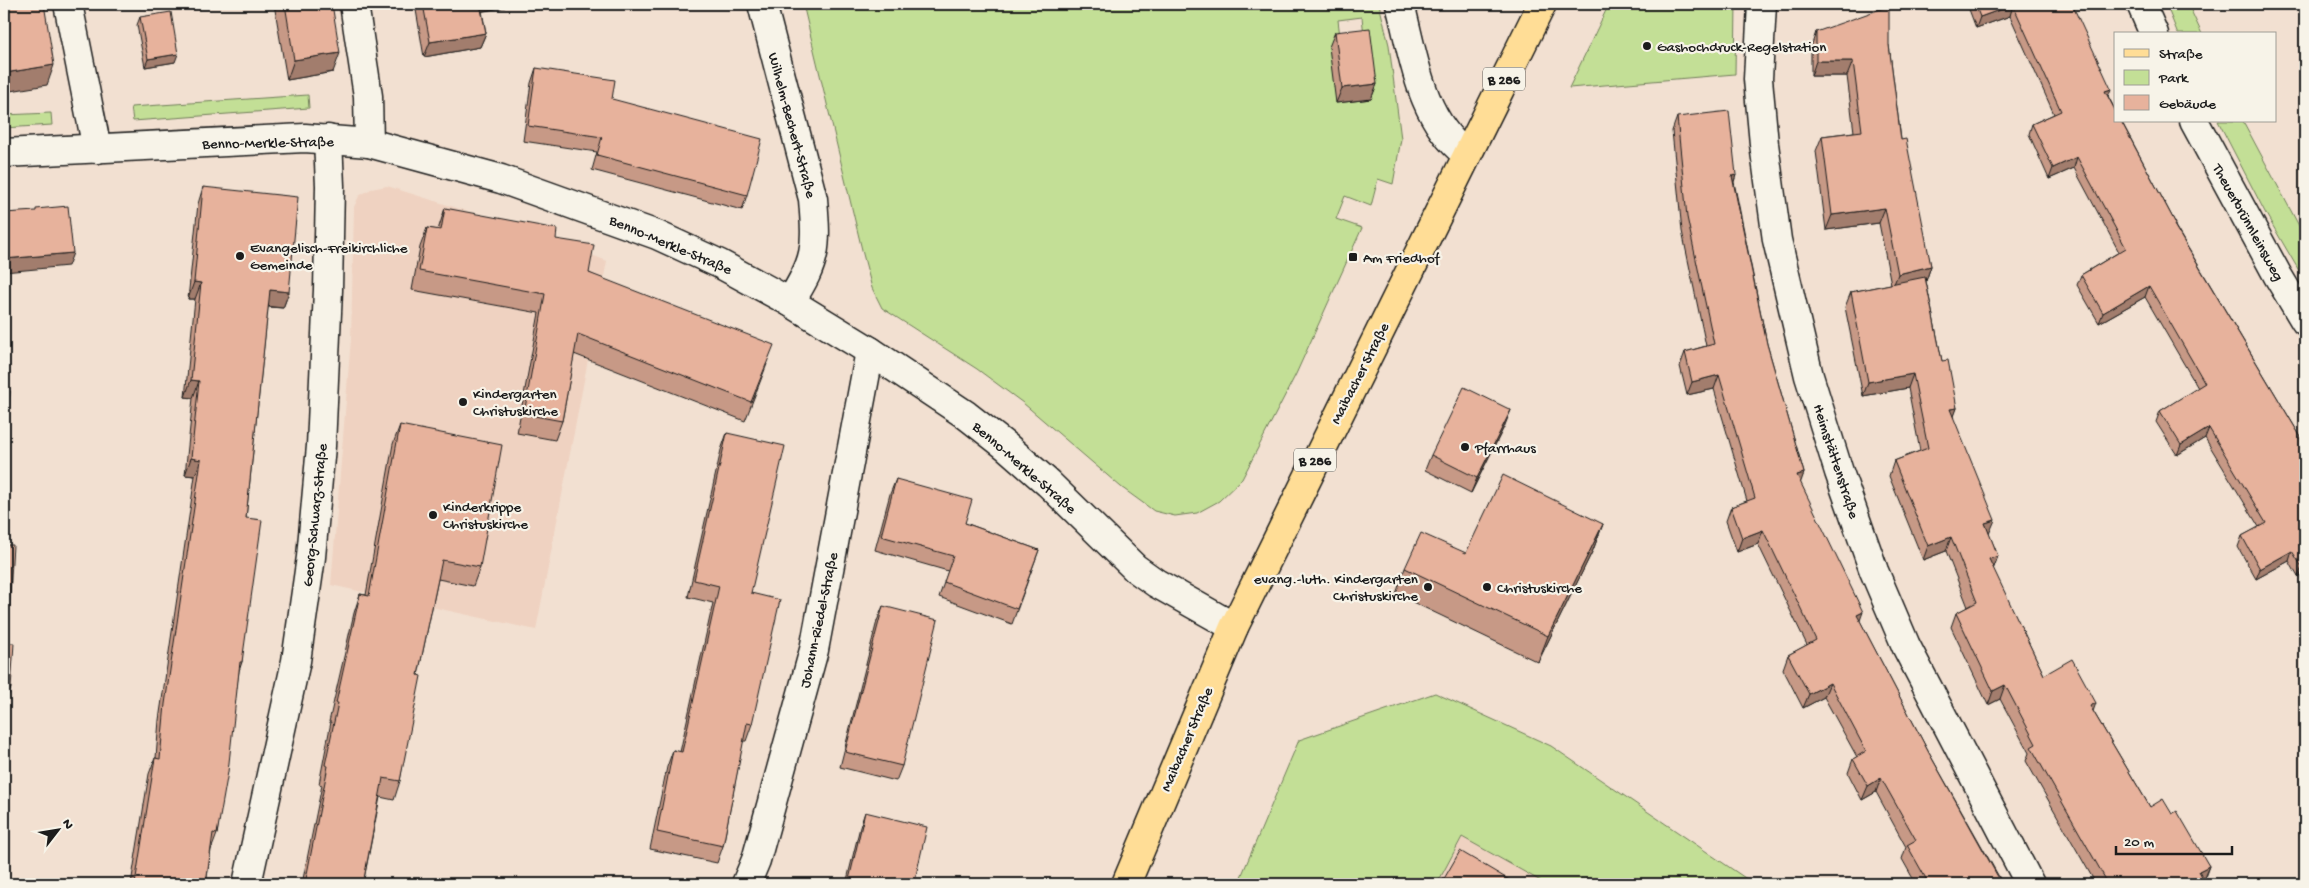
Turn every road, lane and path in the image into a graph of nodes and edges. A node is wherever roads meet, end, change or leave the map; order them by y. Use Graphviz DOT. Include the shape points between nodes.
graph roads {
  1 [pos="68,4"];
  2 [pos="354,4"];
  3 [pos="762,4"];
  4 [pos="1400,4"];
  5 [pos="1542,4"];
  6 [pos="1762,4"];
  7 [pos="2141,4"];
  8 [pos="2153,32"];
  9 [pos="2195,122"];
  10 [pos="328,139"];
  11 [pos="369,143"];
  12 [pos="97,149"];
  13 [pos="4,153"];
  14 [pos="1466,154"];
  15 [pos="790,302"];
  16 [pos="2305,321"];
  17 [pos="870,351"];
  18 [pos="1234,627"];
  19 [pos="247,884"];
  20 [pos="746,884"];
  21 [pos="1126,884"];
  22 [pos="2030,884"];
  1 -- 12 [label="street"];
  2 -- 11 [label="street" via="368,96"];
  3 -- 15 [label="street, Wilhelm-Bechert-Straße" via="813,199 816,228 814,257"];
  4 -- 14 [label="street" via="1426,102 1448,137"];
  5 -- 14 [label="main road, Maibacher Straße / B 286"];
  6 -- 22 [label="street, Heimstättenstraße" via="1758,79 1764,144 1777,240 1809,376 1874,571 1906,646"];
  7 -- 8 [label="street"];
  9 -- 16 [label="street, Theuerbrünnleinsweg"];
  10 -- 11 [label="street, Benno-Merkle-Straße"];
  10 -- 12 [label="street, Benno-Merkle-Straße"];
  10 -- 19 [label="street, Georg-Schwarz-Straße" via="328,290 321,446 311,557 296,661"];
  11 -- 15 [label="street, Benno-Merkle-Straße" via="501,179 657,235"];
  12 -- 13 [label="street, Benno-Merkle-Straße"];
  14 -- 18 [label="main road, Maibacher Straße / B 286"];
  15 -- 17 [label="street, Benno-Merkle-Straße"];
  17 -- 18 [label="street, Benno-Merkle-Straße" via="966,415 1007,447 1135,568"];
  17 -- 20 [label="street, Johann-Riedel-Straße" via="814,650 756,860"];
  18 -- 21 [label="main road, Maibacher Straße / B 286"];
}
